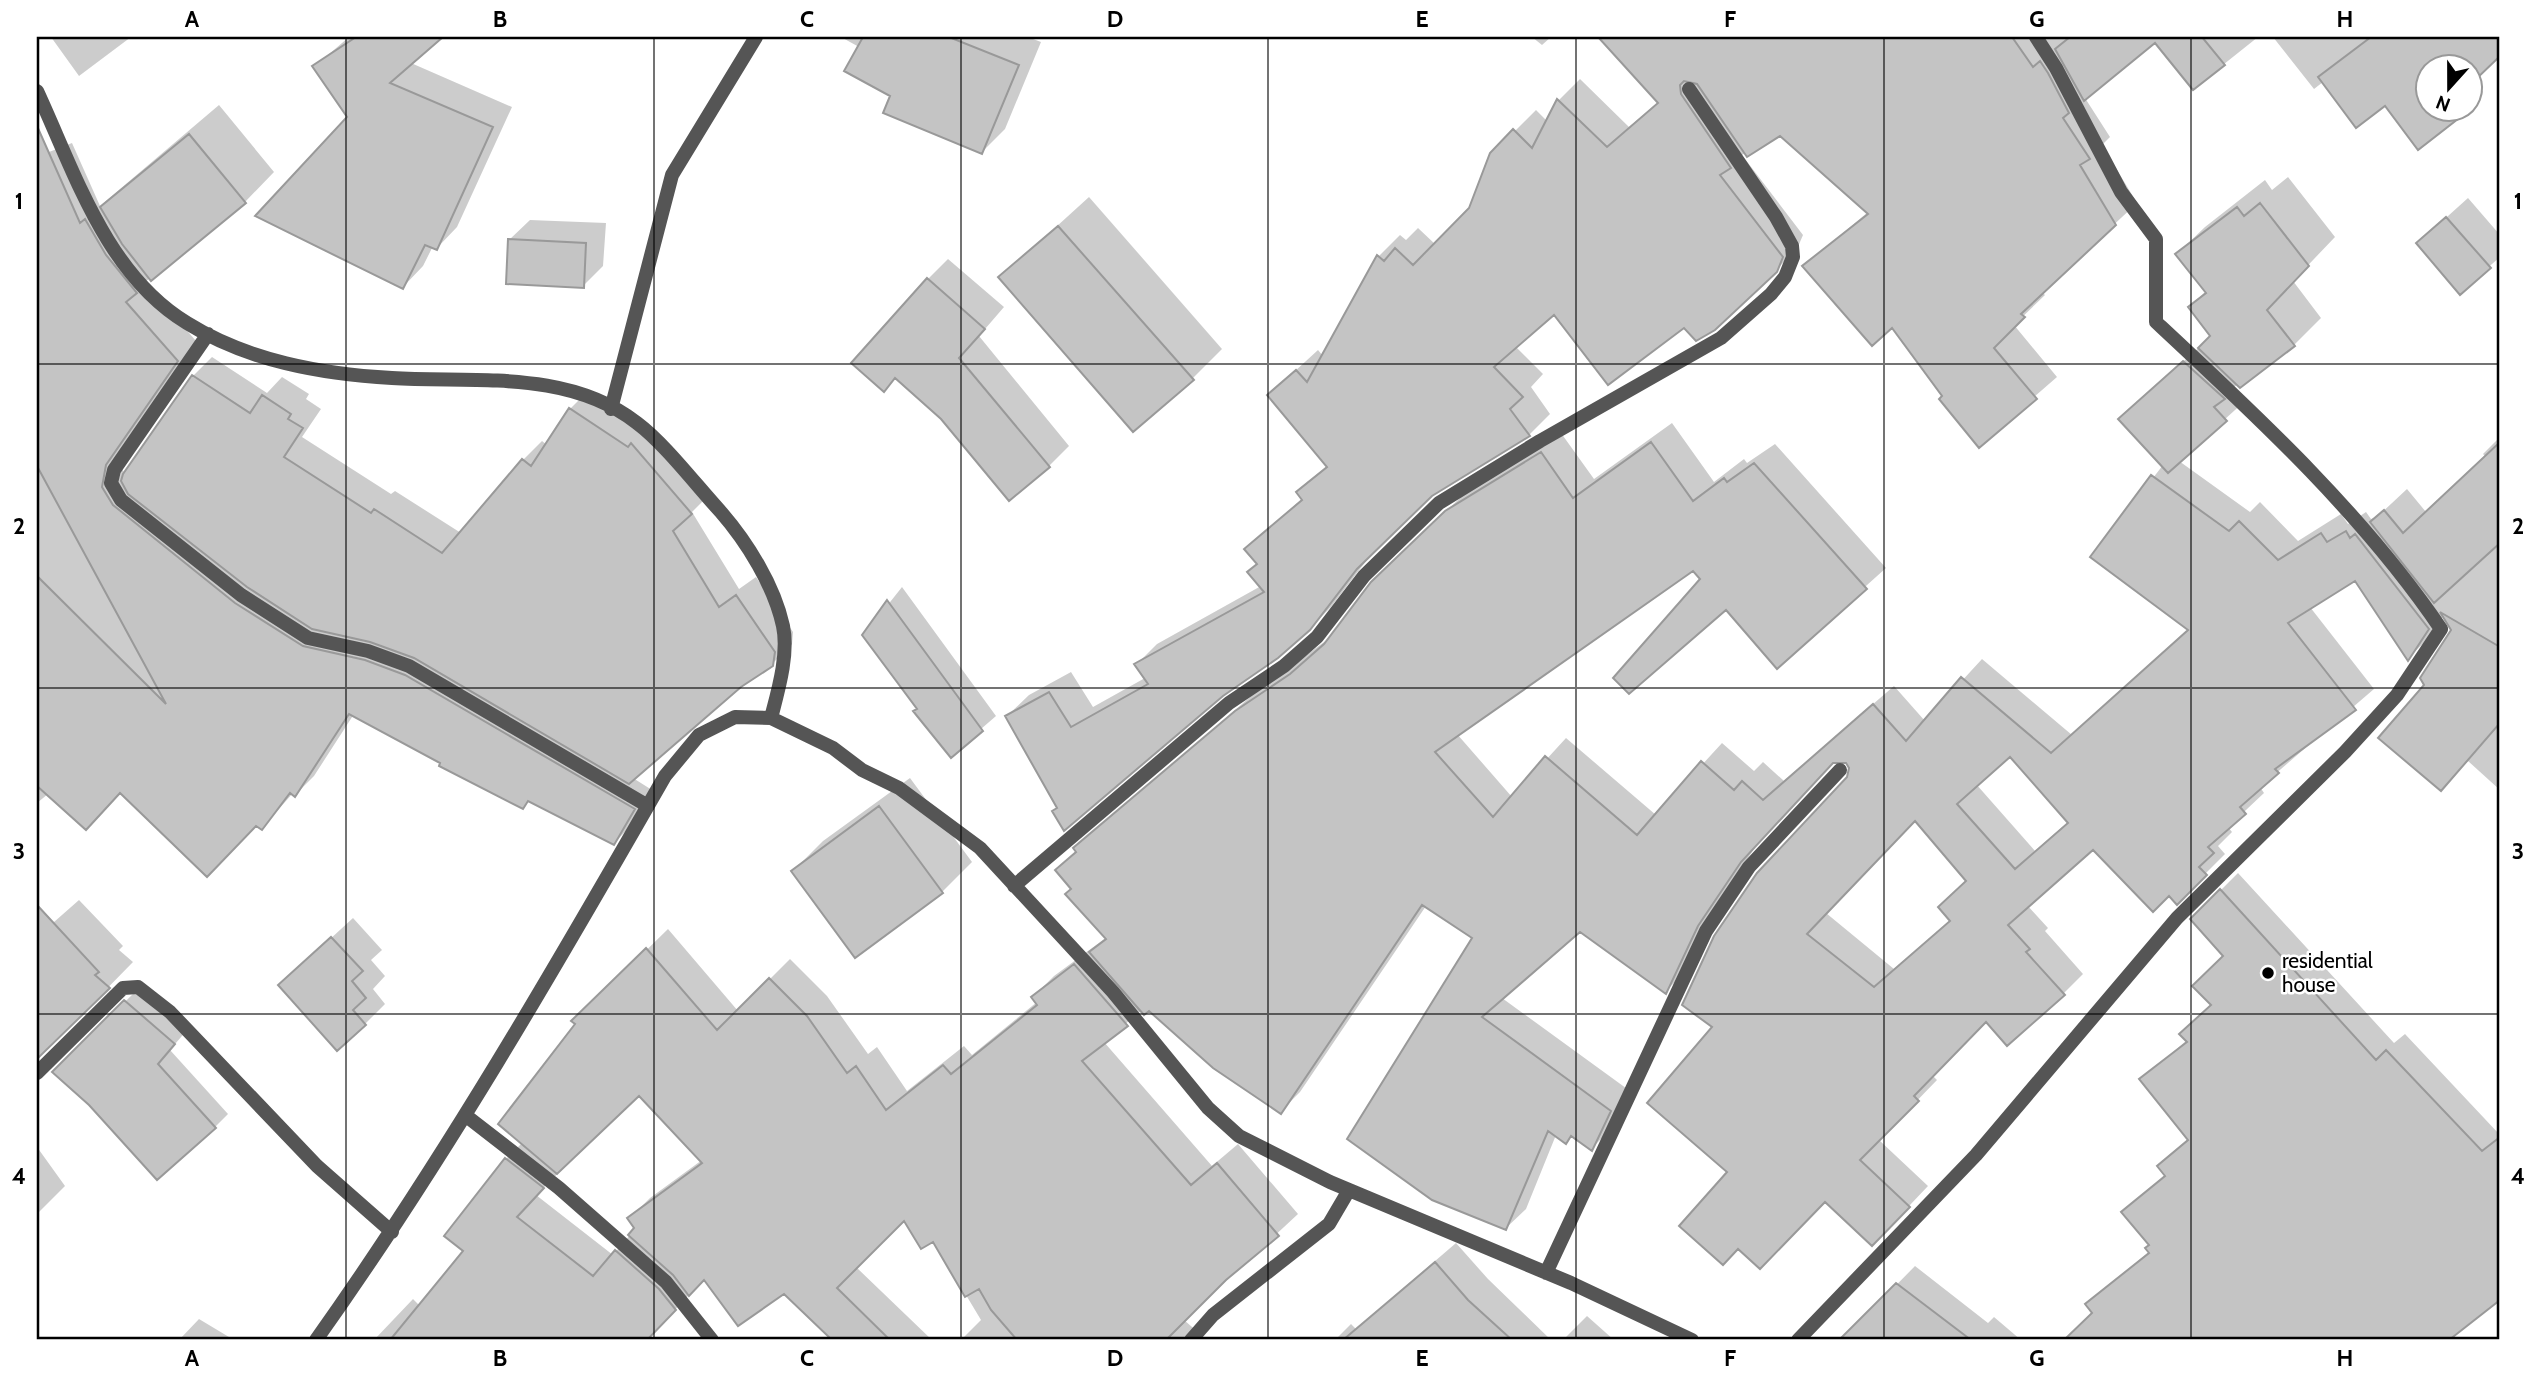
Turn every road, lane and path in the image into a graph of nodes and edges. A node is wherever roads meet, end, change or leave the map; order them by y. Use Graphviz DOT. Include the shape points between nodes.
graph roads {
  1 [pos="756,37"];
  2 [pos="2036,37"];
  3 [pos="1689,89"];
  4 [pos="37,91"];
  5 [pos="208,334"];
  6 [pos="611,409"];
  7 [pos="772,718"];
  8 [pos="1840,770"];
  9 [pos="648,806"];
  10 [pos="1014,886"];
  11 [pos="37,1073"];
  12 [pos="465,1115"];
  13 [pos="1349,1189"];
  14 [pos="392,1232"];
  15 [pos="1546,1273"];
  16 [pos="316,1340"];
  17 [pos="712,1340"];
  18 [pos="1191,1340"];
  19 [pos="1692,1340"];
  20 [pos="1798,1340"];
  1 -- 6 [label="street" via="672,175"];
  2 -- 20 [label="street" via="2121,192 2156,239 2156,322 2348,510 2405,576 2441,629 2397,695 2177,918 1976,1156"];
  3 -- 10 [label="street" via="1792,246 1785,277 1771,294 1721,338 1439,503 1364,576 1317,636 1284,666 1229,703"];
  4 -- 5 [label="street" via="123,266 151,298"];
  5 -- 6 [label="street" via="307,369 392,378 517,381 583,394"];
  5 -- 9 [label="street" via="114,470 111,483 121,500 241,595 299,632 409,666"];
  6 -- 7 [label="street" via="637,423 744,538 784,627"];
  7 -- 9 [label="street" via="735,717 699,735"];
  7 -- 10 [label="street" via="898,788 980,848"];
  8 -- 15 [label="street" via="1749,867 1706,931"];
  9 -- 12 [label="street"];
  10 -- 13 [label="street" via="1113,992 1223,1122 1239,1136"];
  11 -- 14 [label="street" via="123,988 138,987 170,1012 317,1166"];
  12 -- 14 [label="street"];
  12 -- 17 [label="street" via="559,1188 666,1282"];
  13 -- 15 [label="street"];
  13 -- 18 [label="street" via="1329,1224 1213,1315"];
  14 -- 16 [label="street"];
  15 -- 19 [label="street"];
}
